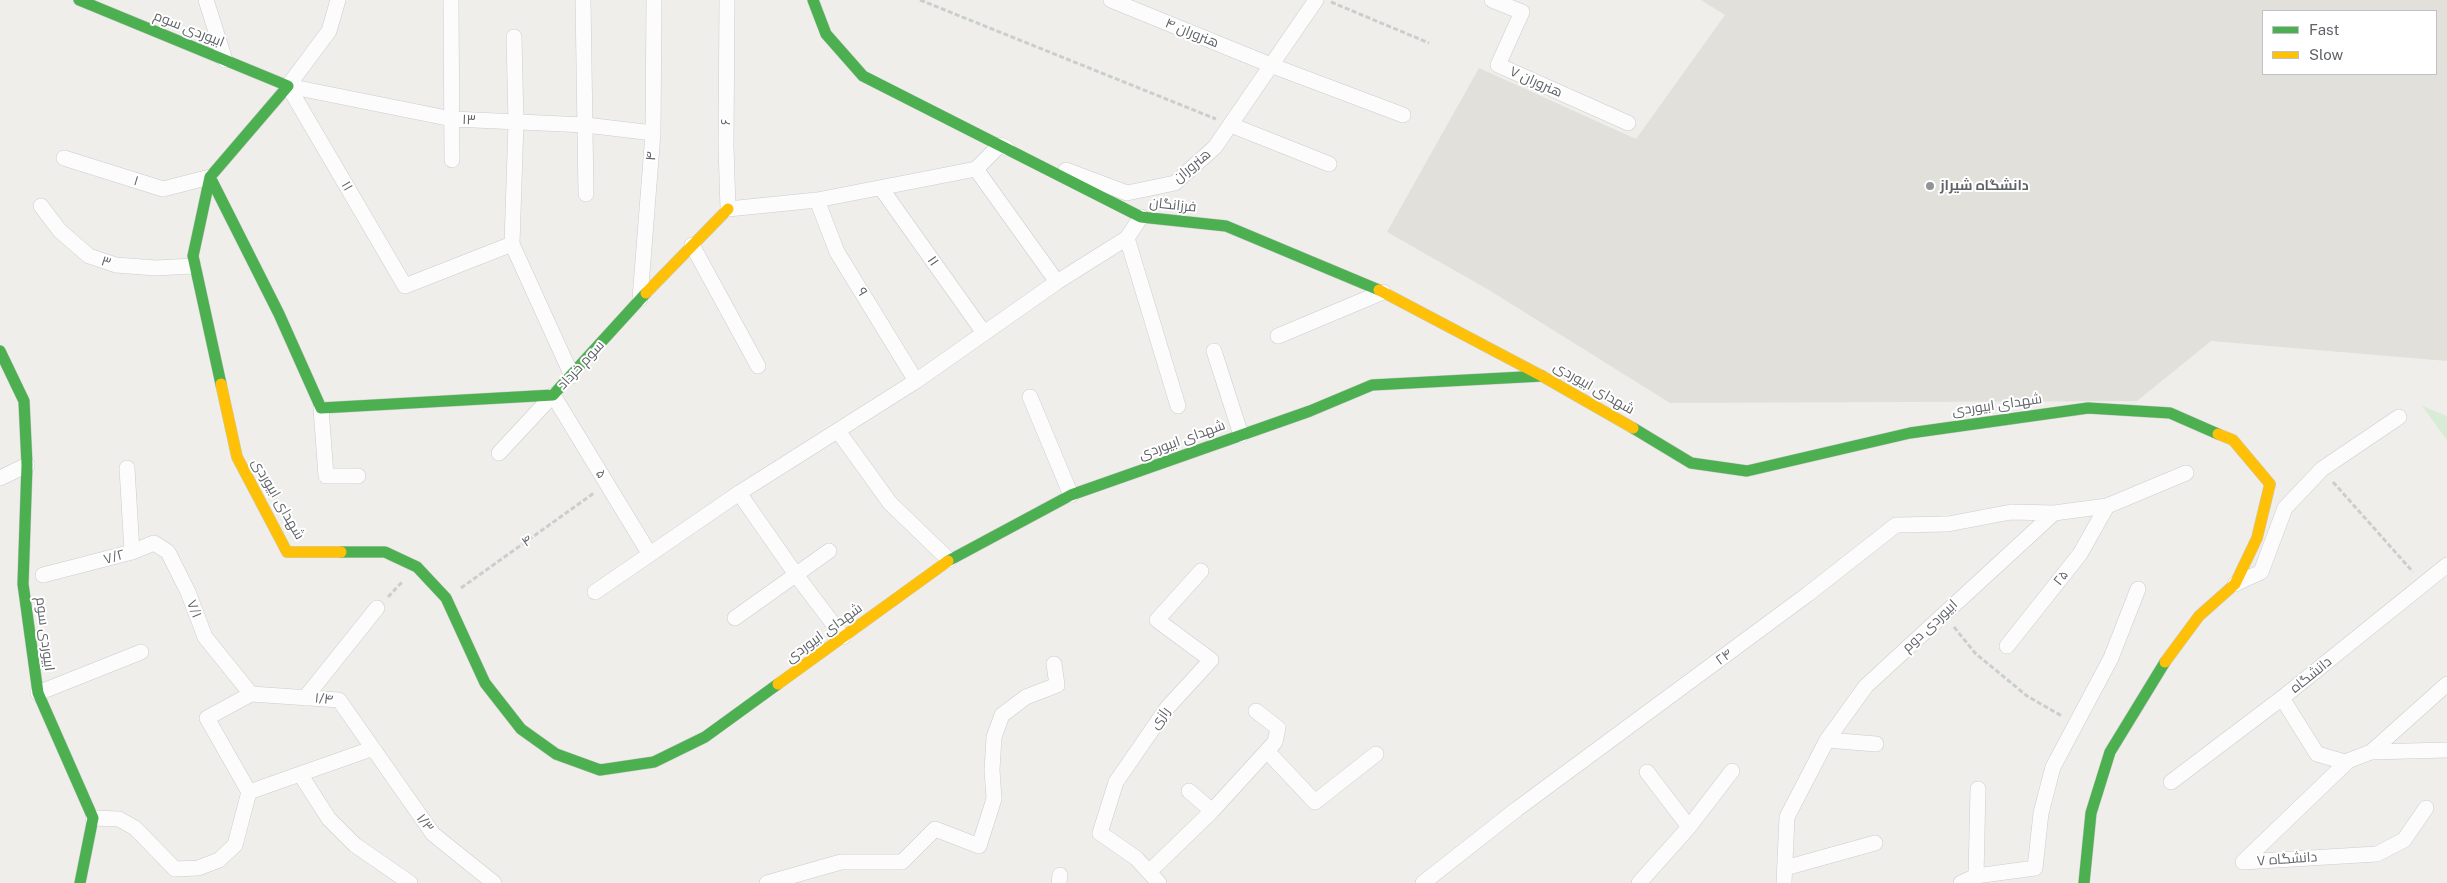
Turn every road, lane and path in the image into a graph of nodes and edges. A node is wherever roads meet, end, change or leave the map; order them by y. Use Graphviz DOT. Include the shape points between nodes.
graph roads {
  1 [pos="79,0"];
  2 [pos="206,0"];
  3 [pos="338,0"];
  4 [pos="451,0"];
  5 [pos="583,0"];
  6 [pos="654,0"];
  7 [pos="727,0"];
  8 [pos="813,0"];
  9 [pos="920,0"];
  10 [pos="1111,0"];
  11 [pos="1316,0"];
  12 [pos="1326,0"];
  13 [pos="1492,0"];
  14 [pos="514,37"];
  15 [pos="1429,43"];
  16 [pos="225,60"];
  17 [pos="1273,66"];
  18 [pos="288,86"];
  19 [pos="1403,115"];
  20 [pos="452,120"];
  21 [pos="516,122"];
  22 [pos="1628,123"];
  23 [pos="586,125"];
  24 [pos="1231,125"];
  25 [pos="653,134"];
  26 [pos="1000,145"];
  27 [pos="64,158"];
  28 [pos="452,160"];
  29 [pos="1329,164"];
  30 [pos="976,170"];
  31 [pos="210,177"];
  32 [pos="881,188"];
  33 [pos="586,194"];
  34 [pos="817,200"];
  35 [pos="41,206"];
  36 [pos="728,209"];
  37 [pos="1141,217"];
  38 [pos="1127,238"];
  39 [pos="512,244"];
  40 [pos="692,245"];
  41 [pos="193,266"];
  42 [pos="1057,282"];
  43 [pos="1383,292"];
  44 [pos="640,299"];
  45 [pos="984,333"];
  46 [pos="1278,336"];
  47 [pos="0,351"];
  48 [pos="1214,351"];
  49 [pos="758,366"];
  50 [pos="572,376"];
  51 [pos="1542,376"];
  52 [pos="916,380"];
  53 [pos="553,395"];
  54 [pos="1030,397"];
  55 [pos="1178,406"];
  56 [pos="321,408"];
  57 [pos="2400,417"];
  58 [pos="838,431"];
  59 [pos="1241,435"];
  60 [pos="499,453"];
  61 [pos="27,465"];
  62 [pos="127,468"];
  63 [pos="2322,469"];
  64 [pos="2186,473"];
  65 [pos="358,476"];
  66 [pos="0,478"];
  67 [pos="607,484"];
  68 [pos="739,493"];
  69 [pos="1071,495"];
  70 [pos="2107,506"];
  71 [pos="2054,512"];
  72 [pos="829,551"];
  73 [pos="132,552"];
  74 [pos="649,554"];
  75 [pos="948,560"];
  76 [pos="2447,565"];
  77 [pos="417,567"];
  78 [pos="1201,571"];
  79 [pos="43,575"];
  80 [pos="797,576"];
  81 [pos="2235,584"];
  82 [pos="2423,584"];
  83 [pos="2138,589"];
  84 [pos="595,592"];
  85 [pos="446,598"];
  86 [pos="377,608"];
  87 [pos="1944,614"];
  88 [pos="734,618"];
  89 [pos="843,637"];
  90 [pos="2007,646"];
  91 [pos="141,652"];
  92 [pos="1054,664"];
  93 [pos="2447,684"];
  94 [pos="38,694"];
  95 [pos="250,694"];
  96 [pos="305,698"];
  97 [pos="2282,698"];
  98 [pos="1256,711"];
  99 [pos="2075,724"];
  100 [pos="1827,740"];
  101 [pos="1876,744"];
  102 [pos="371,749"];
  103 [pos="2447,750"];
  104 [pos="1267,751"];
  105 [pos="2371,752"];
  106 [pos="1376,754"];
  107 [pos="2347,762"];
  108 [pos="1732,771"];
  109 [pos="1647,772"];
  110 [pos="300,774"];
  111 [pos="2171,782"];
  112 [pos="1978,789"];
  113 [pos="1189,791"];
  114 [pos="249,792"];
  115 [pos="2426,808"];
  116 [pos="1212,811"];
  117 [pos="93,818"];
  118 [pos="1689,826"];
  119 [pos="1875,843"];
  120 [pos="1785,876"];
  121 [pos="1976,876"];
  122 [pos="1154,877"];
  123 [pos="80,883"];
  124 [pos="410,883"];
  125 [pos="494,883"];
  126 [pos="767,883"];
  127 [pos="1424,883"];
  128 [pos="1640,883"];
  129 [pos="1961,883"];
  130 [pos="2084,883"];
  1 -- 16 [label="street, ابیوردی سوم"];
  2 -- 16 [label="street"];
  3 -- 18 [label="street" via="329,31"];
  4 -- 20 [label="street"];
  5 -- 23 [label="street"];
  6 -- 25 [label="street, ۴"];
  7 -- 36 [label="street, ۶"];
  8 -- 26 [label="street, فرزانگان" via="826,34 863,76"];
  9 -- 24 [label="path"];
  10 -- 17 [label="street, هنروران ۴"];
  11 -- 17 [label="street, هنروران"];
  12 -- 15 [label="path"];
  13 -- 22 [label="street, هنروران ۷" via="1522,12 1498,65"];
  14 -- 21 [label="street"];
  16 -- 18 [label="street, ابیوردی سوم"];
  17 -- 19 [label="street, هنروران ۴"];
  17 -- 24 [label="street, هنروران"];
  18 -- 20 [label="street, ۱۳"];
  18 -- 31 [label="street, شهدای ابیوردی"];
  18 -- 39 [label="street, ۱۱" via="405,286"];
  20 -- 21 [label="street, ۱۳"];
  20 -- 28 [label="street"];
  21 -- 23 [label="street, ۱۳"];
  21 -- 39 [label="street"];
  23 -- 25 [label="street, ۱۳"];
  23 -- 33 [label="street"];
  24 -- 26 [label="street, هنروران" via="1215,148 1176,183 1128,192"];
  24 -- 29 [label="street"];
  25 -- 44 [label="street, ۴"];
  26 -- 30 [label="street"];
  26 -- 37 [label="street, فرزانگان"];
  27 -- 31 [label="street, ۱" via="163,189"];
  30 -- 32 [label="street"];
  30 -- 42 [label="street"];
  31 -- 41 [label="street, شهدای ابیوردی" via="192,256"];
  31 -- 56 [label="street" via="279,314"];
  32 -- 34 [label="street"];
  32 -- 45 [label="street, ۱۱"];
  34 -- 36 [label="street"];
  34 -- 52 [label="street, ۹" via="837,252"];
  35 -- 41 [label="street, ۳" via="60,231 89,256 116,265"];
  36 -- 40 [label="street, سوم خرداد"];
  37 -- 38 [label="street"];
  37 -- 43 [label="street, فرزانگان" via="1226,226"];
  38 -- 42 [label="street"];
  38 -- 55 [label="street"];
  39 -- 50 [label="street"];
  40 -- 44 [label="street, سوم خرداد"];
  40 -- 49 [label="street"];
  41 -- 77 [label="street, شهدای ابیوردی" via="237,457 287,552 385,552"];
  42 -- 45 [label="street"];
  43 -- 46 [label="street"];
  43 -- 51 [label="street, فرزانگان"];
  44 -- 50 [label="street, سوم خرداد"];
  45 -- 52 [label="street"];
  47 -- 61 [label="street, ابیوردی سوم" via="24,401"];
  48 -- 59 [label="street"];
  50 -- 53 [label="street, سوم خرداد"];
  51 -- 59 [label="street, شهدای ابیوردی" via="1372,385"];
  51 -- 81 [label="street, شهدای ابیوردی" via="1691,463 1747,472 1910,433 1993,420 2088,408 2170,413 2233,440 2270,484 2257,538"];
  52 -- 58 [label="street"];
  53 -- 56 [label="street, سوم خرداد"];
  53 -- 60 [label="street"];
  53 -- 67 [label="street, ۵"];
  54 -- 69 [label="street"];
  56 -- 65 [label="street" via="326,476"];
  57 -- 63 [label="street"];
  58 -- 68 [label="street"];
  58 -- 75 [label="street" via="890,503"];
  59 -- 69 [label="street, شهدای ابیوردی"];
  61 -- 66 [label="street"];
  61 -- 94 [label="street, ابیوردی سوم" via="23,584"];
  62 -- 73 [label="street, ۷/۲"];
  63 -- 81 [label="street" via="2285,508 2261,572"];
  63 -- 82 [label="path"];
  64 -- 70 [label="street"];
  67 -- 74 [label="street, ۵"];
  67 -- 85 [label="path, ۴"];
  68 -- 74 [label="street"];
  68 -- 80 [label="street"];
  69 -- 75 [label="street, شهدای ابیوردی"];
  70 -- 71 [label="street"];
  70 -- 90 [label="street, ۲۵" via="2080,554"];
  71 -- 87 [label="street, ابیوردی دوم"];
  71 -- 127 [label="street, ۲۴" via="2012,512 1948,524 1896,525"];
  72 -- 80 [label="street"];
  73 -- 79 [label="street, ۷/۲"];
  73 -- 95 [label="street, ۷/۱" via="154,543 168,552 205,637"];
  74 -- 84 [label="street"];
  75 -- 89 [label="street, شهدای ابیوردی"];
  76 -- 82 [label="street, دانشگاه"];
  77 -- 85 [label="street, شهدای ابیوردی"];
  77 -- 86 [label="path"];
  78 -- 122 [label="street, رازی" via="1157,620 1211,660 1167,708 1116,782 1100,832 1136,858"];
  80 -- 88 [label="street"];
  80 -- 89 [label="street"];
  81 -- 130 [label="street, شهدای ابیوردی" via="2199,616 2168,657 2110,752 2091,813"];
  82 -- 97 [label="street, دانشگاه"];
  83 -- 99 [label="street" via="2111,658"];
  85 -- 89 [label="street, شهدای ابیوردی" via="484,683 520,729 556,754 600,770 654,762 705,737"];
  86 -- 96 [label="street"];
  87 -- 99 [label="path" via="1975,653 2027,696"];
  87 -- 100 [label="street, ابیوردی دوم" via="1866,686"];
  91 -- 94 [label="street"];
  92 -- 126 [label="street" via="1057,684 1026,697 1002,715 994,737 994,799 979,846 935,829 902,862 841,862"];
  93 -- 105 [label="street"];
  94 -- 117 [label="street, ابیوردی سوم"];
  95 -- 96 [label="street, ۱/۴"];
  95 -- 114 [label="street" via="207,718"];
  96 -- 102 [label="street, ۱/۴" via="339,700"];
  97 -- 107 [label="street, دانشگاه" via="2317,754"];
  97 -- 111 [label="street"];
  98 -- 104 [label="street" via="1278,728 1276,742"];
  99 -- 121 [label="street" via="2054,767 2041,813 2035,868"];
  100 -- 101 [label="street"];
  100 -- 120 [label="street, ابیوردی دوم" via="1787,817"];
  102 -- 110 [label="street"];
  102 -- 125 [label="street, ۱/۳" via="432,834"];
  103 -- 105 [label="street"];
  104 -- 106 [label="street" via="1315,802"];
  104 -- 116 [label="street"];
  105 -- 107 [label="street"];
  107 -- 115 [label="street, ۷ دانشگاه" via="2243,862 2378,854 2404,840"];
  108 -- 118 [label="street"];
  109 -- 118 [label="street"];
  110 -- 114 [label="street"];
  110 -- 124 [label="street" via="329,819 362,850"];
  112 -- 121 [label="street"];
  113 -- 116 [label="street"];
  114 -- 117 [label="street" via="235,845 219,860 198,868 175,869 135,828 119,819"];
  116 -- 122 [label="street"];
  117 -- 123 [label="street"];
  118 -- 128 [label="street"];
  119 -- 120 [label="street"];
  121 -- 129 [label="street"];
}
